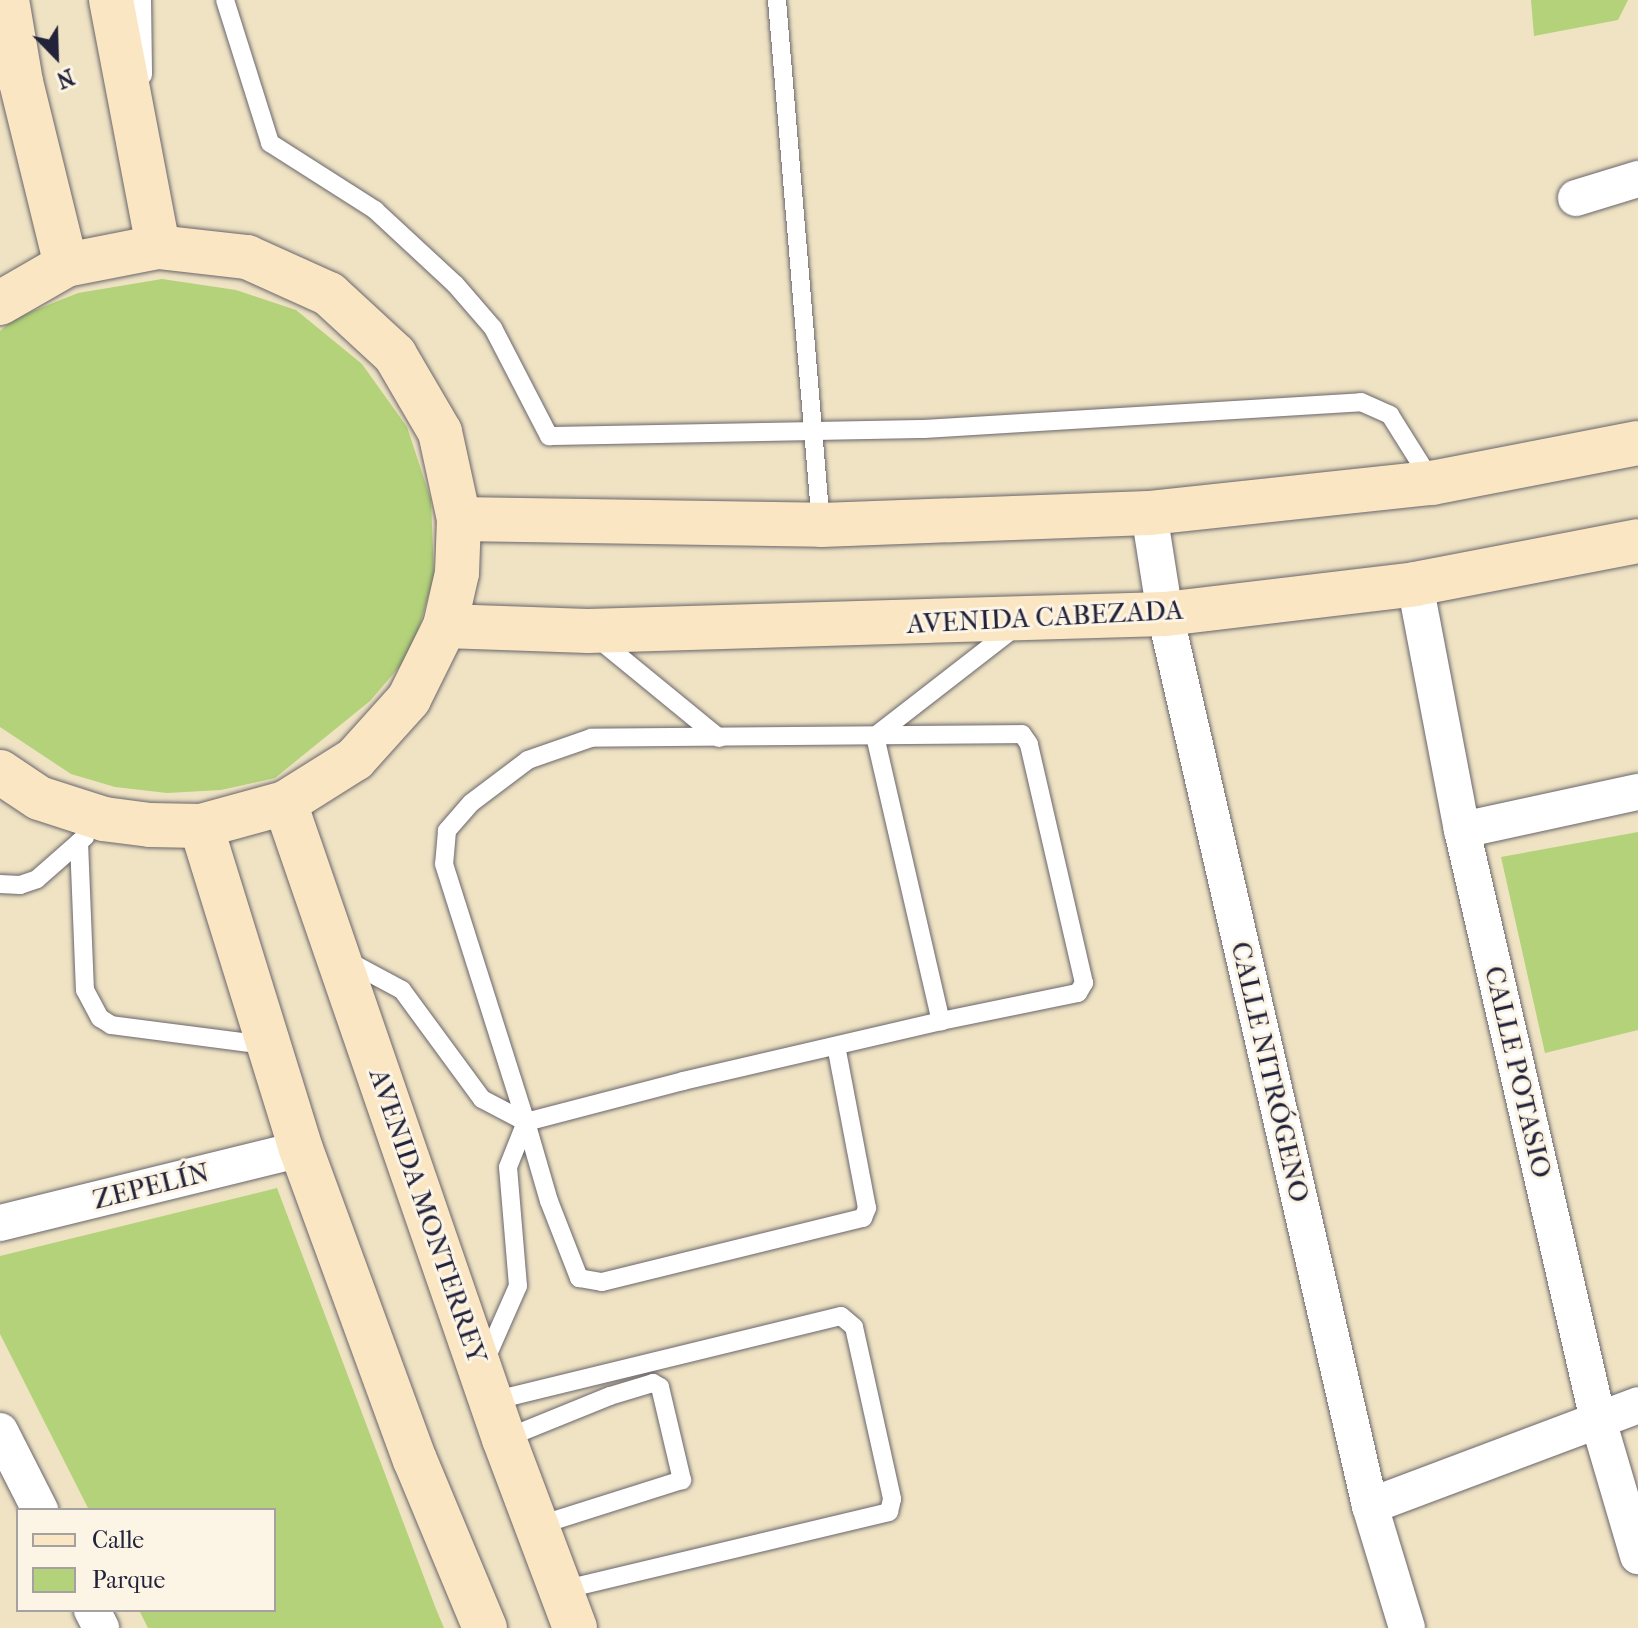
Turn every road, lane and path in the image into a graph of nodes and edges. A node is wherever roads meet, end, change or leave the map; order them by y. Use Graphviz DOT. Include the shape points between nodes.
graph roads {
  1 [pos="7,0"];
  2 [pos="111,0"];
  3 [pos="142,0"];
  4 [pos="225,0"];
  5 [pos="777,0"];
  6 [pos="10,84"];
  7 [pos="131,112"];
  8 [pos="1638,179"];
  9 [pos="1576,198"];
  10 [pos="158,247"];
  11 [pos="66,265"];
  12 [pos="0,303"];
  13 [pos="814,432"];
  14 [pos="1638,443"];
  15 [pos="1432,483"];
  16 [pos="1149,513"];
  17 [pos="459,519"];
  18 [pos="821,525"];
  19 [pos="1638,541"];
  20 [pos="1415,584"];
  21 [pos="1165,614"];
  22 [pos="1025,619"];
  23 [pos="445,626"];
  24 [pos="588,631"];
  25 [pos="875,736"];
  26 [pos="720,739"];
  27 [pos="0,772"];
  28 [pos="1638,792"];
  29 [pos="285,803"];
  30 [pos="201,826"];
  31 [pos="1462,830"];
  32 [pos="92,831"];
  33 [pos="0,884"];
  34 [pos="337,956"];
  35 [pos="941,1021"];
  36 [pos="269,1045"];
  37 [pos="836,1046"];
  38 [pos="526,1122"];
  39 [pos="301,1149"];
  40 [pos="0,1223"];
  41 [pos="492,1403"];
  42 [pos="1638,1405"];
  43 [pos="1598,1420"];
  44 [pos="0,1431"];
  45 [pos="1370,1506"];
  46 [pos="39,1508"];
  47 [pos="537,1526"];
  48 [pos="1638,1556"];
  49 [pos="567,1609"];
  50 [pos="485,1628"];
  51 [pos="1407,1628"];
  1 -- 6 [label="main road"];
  2 -- 7 [label="main road"];
  3 -- 7 [label="lane" via="142,80"];
  4 -- 13 [label="lane" via="270,143 375,210 455,284 493,328 549,436"];
  5 -- 13 [label="lane"];
  6 -- 11 [label="main road"];
  7 -- 10 [label="main road"];
  8 -- 9 [label="street"];
  10 -- 11 [label="main road"];
  10 -- 17 [label="main road" via="247,257 329,294 395,355 433,419"];
  11 -- 12 [label="main road"];
  13 -- 15 [label="lane" via="1361,402 1390,415"];
  13 -- 18 [label="lane"];
  14 -- 15 [label="main road"];
  15 -- 16 [label="main road"];
  16 -- 18 [label="main road"];
  16 -- 21 [label="street, CALLE NITRÓGENO"];
  17 -- 18 [label="main road"];
  17 -- 23 [label="main road" via="457,573"];
  19 -- 20 [label="main road, AVENIDA CABEZADA"];
  20 -- 21 [label="main road, AVENIDA CABEZADA"];
  20 -- 31 [label="street, CALLE POTASIO"];
  21 -- 22 [label="main road, AVENIDA CABEZADA"];
  21 -- 45 [label="street, CALLE NITRÓGENO"];
  22 -- 24 [label="main road, AVENIDA CABEZADA"];
  22 -- 25 [label="lane"];
  23 -- 24 [label="main road, AVENIDA CABEZADA"];
  23 -- 29 [label="main road" via="409,699 355,759"];
  24 -- 26 [label="lane"];
  25 -- 26 [label="lane"];
  25 -- 35 [label="lane"];
  25 -- 35 [label="lane" via="1017,732 1029,744 1083,987 1074,994"];
  26 -- 38 [label="lane" via="609,736 567,743 497,781 447,831 444,864"];
  27 -- 32 [label="main road"];
  28 -- 31 [label="street"];
  29 -- 30 [label="main road"];
  29 -- 34 [label="main road, AVENIDA MONTERREY"];
  30 -- 32 [label="main road"];
  30 -- 36 [label="main road"];
  31 -- 43 [label="street, CALLE POTASIO"];
  32 -- 33 [label="lane" via="37,879"];
  32 -- 36 [label="lane" via="85,990 100,1018 111,1025"];
  34 -- 38 [label="lane" via="402,990 482,1099"];
  34 -- 41 [label="main road, AVENIDA MONTERREY"];
  35 -- 37 [label="lane"];
  36 -- 39 [label="main road"];
  37 -- 38 [label="lane"];
  37 -- 38 [label="lane" via="867,1208 858,1221 586,1282 573,1272"];
  38 -- 41 [label="lane" via="508,1167 518,1286"];
  39 -- 40 [label="street, ZEPELÍN"];
  39 -- 50 [label="main road" via="415,1460"];
  41 -- 47 [label="main road, AVENIDA MONTERREY"];
  41 -- 47 [label="lane" via="610,1396 653,1383 660,1387 682,1480"];
  41 -- 49 [label="lane" via="841,1316 854,1327 892,1499 889,1512"];
  42 -- 43 [label="street"];
  43 -- 45 [label="street"];
  43 -- 48 [label="street, CALLE POTASIO"];
  44 -- 46 [label="street"];
  45 -- 51 [label="street, CALLE NITRÓGENO"];
  47 -- 49 [label="main road, AVENIDA MONTERREY"];
}
